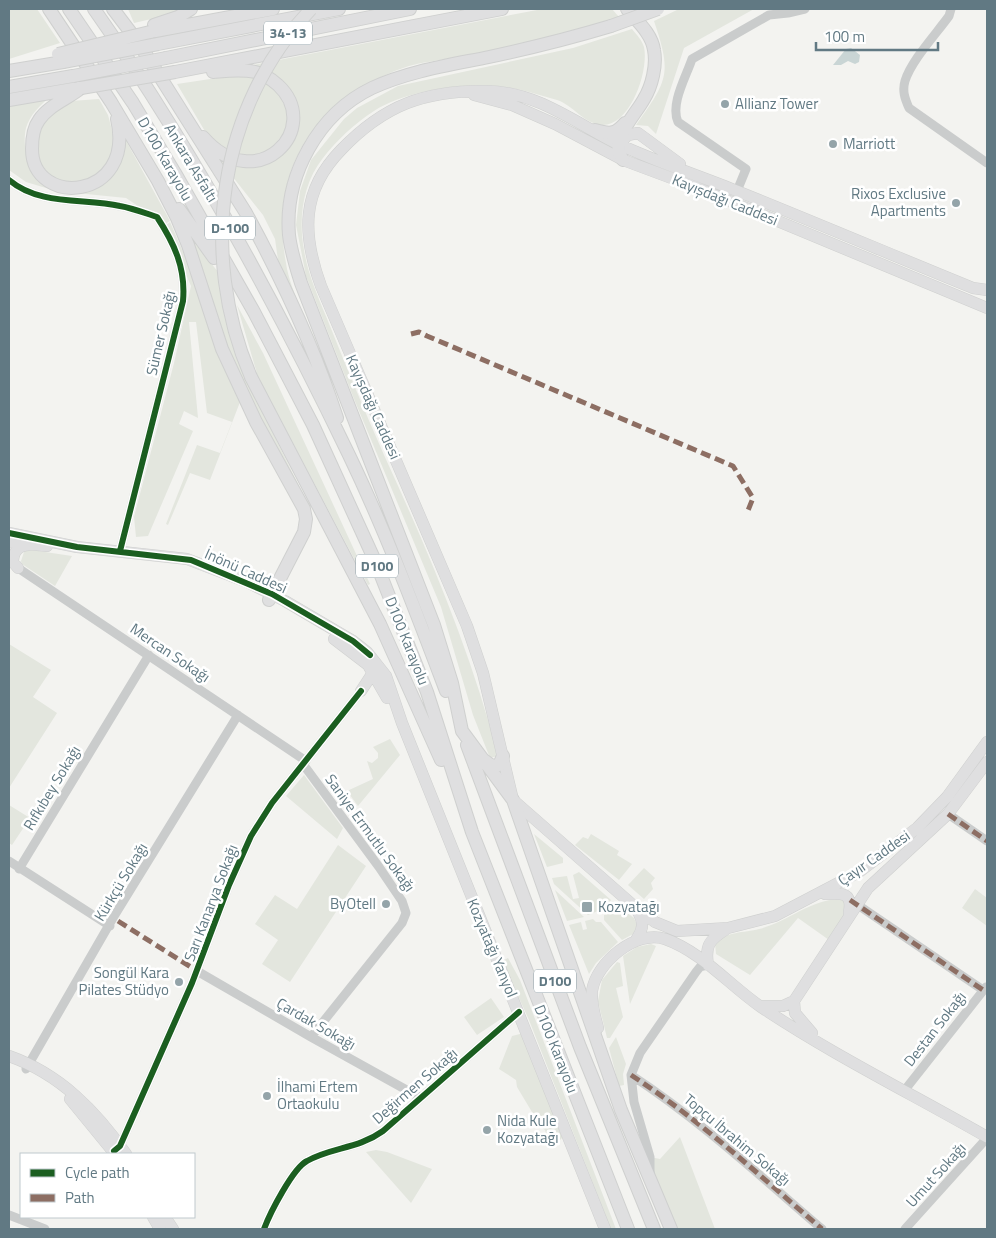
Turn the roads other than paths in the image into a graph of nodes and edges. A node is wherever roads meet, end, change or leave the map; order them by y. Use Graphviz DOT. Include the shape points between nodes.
graph roads {
  1 [pos="68,9"];
  2 [pos="94,9"];
  3 [pos="113,9"];
  4 [pos="124,9"];
  5 [pos="190,9"];
  6 [pos="273,9"];
  7 [pos="311,9"];
  8 [pos="338,9"];
  9 [pos="410,9"];
  10 [pos="492,9"];
  11 [pos="502,9"];
  12 [pos="627,9"];
  13 [pos="658,9"];
  14 [pos="805,9"];
  15 [pos="951,9"];
  16 [pos="50,10"];
  17 [pos="419,24"];
  18 [pos="149,30"];
  19 [pos="138,42"];
  20 [pos="61,58"];
  21 [pos="9,64"];
  22 [pos="9,72"];
  23 [pos="175,72"];
  24 [pos="9,87"];
  25 [pos="81,88"];
  26 [pos="463,92"];
  27 [pos="9,100"];
  28 [pos="111,102"];
  29 [pos="174,102"];
  30 [pos="632,116"];
  31 [pos="594,130"];
  32 [pos="619,144"];
  33 [pos="623,160"];
  34 [pos="987,163"];
  35 [pos="688,171"];
  36 [pos="9,180"];
  37 [pos="158,181"];
  38 [pos="737,191"];
  39 [pos="987,290"];
  40 [pos="985,306"];
  41 [pos="254,312"];
  42 [pos="350,456"];
  43 [pos="9,533"];
  44 [pos="9,542"];
  45 [pos="29,545"];
  46 [pos="76,547"];
  47 [pos="120,551"];
  48 [pos="13,565"];
  49 [pos="270,597"];
  50 [pos="149,655"];
  51 [pos="366,657"];
  52 [pos="374,674"];
  53 [pos="361,691"];
  54 [pos="384,692"];
  55 [pos="238,715"];
  56 [pos="402,723"];
  57 [pos="462,731"];
  58 [pos="987,742"];
  59 [pos="503,756"];
  60 [pos="480,757"];
  61 [pos="304,762"];
  62 [pos="987,762"];
  63 [pos="513,800"];
  64 [pos="948,814"];
  65 [pos="472,832"];
  66 [pos="987,841"];
  67 [pos="9,861"];
  68 [pos="19,869"];
  69 [pos="822,894"];
  70 [pos="853,902"];
  71 [pos="635,907"];
  72 [pos="110,926"];
  73 [pos="728,928"];
  74 [pos="636,940"];
  75 [pos="708,965"];
  76 [pos="197,971"];
  77 [pos="985,988"];
  78 [pos="794,1001"];
  79 [pos="759,1006"];
  80 [pos="519,1012"];
  81 [pos="310,1037"];
  82 [pos="825,1046"];
  83 [pos="603,1054"];
  84 [pos="9,1056"];
  85 [pos="9,1063"];
  86 [pos="27,1067"];
  87 [pos="631,1075"];
  88 [pos="904,1090"];
  89 [pos="421,1098"];
  90 [pos="987,1138"];
  91 [pos="119,1151"];
  92 [pos="650,1178"];
  93 [pos="9,1215"];
  94 [pos="154,1218"];
  95 [pos="166,1218"];
  96 [pos="45,1229"];
  97 [pos="160,1229"];
  98 [pos="173,1229"];
  99 [pos="264,1229"];
  100 [pos="605,1229"];
  101 [pos="628,1229"];
  102 [pos="654,1229"];
  103 [pos="671,1229"];
  104 [pos="822,1229"];
  105 [pos="905,1229"];
  1 -- 41 [label="highway, D100 Karayolu / D-100" via="133,103"];
  2 -- 42 [label="highway, Ankara Asfaltı / D-100" via="183,147 238,241"];
  3 -- 19 [label="highway"];
  4 -- 19 [label="highway"];
  5 -- 18 [label="highway"];
  6 -- 18 [label="highway"];
  7 -- 65 [label="highway, bridge" via="281,46 255,92 235,141 223,200 222,248 231,322 251,377 380,624"];
  8 -- 20 [label="highway, 34-13, bridge" via="158,44"];
  9 -- 24 [label="highway, 34-13, bridge"];
  10 -- 17 [label="highway"];
  11 -- 17 [label="highway"];
  12 -- 30 [label="highway" via="647,33 654,50 654,69 645,98"];
  13 -- 57 [label="highway, bridge" via="562,41 428,69 372,88 352,100 320,131 296,175 290,198 289,235 296,267 434,625 452,682"];
  14 -- 38 [label="street" via="769,15 692,60 676,104 675,116 678,122 746,169"];
  15 -- 34 [label="street" via="912,67 905,82 904,96 908,108"];
  16 -- 28 [label="highway"];
  17 -- 23 [label="highway"];
  18 -- 20 [label="highway, bridge"];
  19 -- 29 [label="highway"];
  20 -- 21 [label="highway"];
  20 -- 22 [label="highway, 34-13"];
  23 -- 25 [label="highway, bridge"];
  23 -- 29 [label="highway" via="248,71 263,74 282,89 292,107 290,134 281,150 271,156 246,163 232,160 214,149"];
  25 -- 27 [label="highway"];
  25 -- 28 [label="highway" via="39,119 32,139 33,162 42,175 58,186 91,184 114,165 121,138"];
  26 -- 31 [label="main road, Kayışdağı Caddesi" via="512,94 563,112"];
  26 -- 33 [label="main road, Kayışdağı Caddesi" via="512,105"];
  26 -- 59 [label="main road, Kayışdağı Caddesi" via="406,102 378,116 353,137 321,173 312,192 309,242 316,270 346,346 467,626 483,673"];
  28 -- 37 [label="highway"];
  29 -- 42 [label="highway" via="262,243 321,373"];
  30 -- 31 [label="highway" via="618,132 611,134"];
  30 -- 32 [label="highway"];
  31 -- 32 [label="main road, Kayışdağı Caddesi"];
  32 -- 33 [label="highway" via="618,155"];
  32 -- 35 [label="main road, Kayışdağı Caddesi"];
  32 -- 35 [label="main road" via="632,133 643,135"];
  33 -- 40 [label="main road, Kayışdağı Caddesi"];
  35 -- 38 [label="main road, Kayışdağı Caddesi"];
  36 -- 47 [label="street, Sümer Sokağı" via="30,193 119,205 157,217 172,241 182,268 183,301"];
  37 -- 41 [label="highway"];
  37 -- 49 [label="highway" via="188,245 222,349 256,422 306,513 304,532"];
  38 -- 39 [label="main road, Kayışdağı Caddesi" via="973,288"];
  41 -- 65 [label="highway, D100 Karayolu / D100" via="313,425 376,563 427,692"];
  42 -- 57 [label="highway, D100 Karayolu / D100"];
  43 -- 46 [label="main road, İnönü Caddesi"];
  44 -- 45 [label="main road"];
  45 -- 46 [label="main road"];
  45 -- 48 [label="main road" via="14,553"];
  46 -- 47 [label="main road, İnönü Caddesi"];
  47 -- 49 [label="main road, İnönü Caddesi" via="187,559 243,580"];
  48 -- 50 [label="street, Mercan Sokağı"];
  49 -- 51 [label="main road, İnönü Caddesi" via="353,641"];
  50 -- 55 [label="street, Mercan Sokağı"];
  50 -- 68 [label="street, Rıfkıbey Sokağı"];
  51 -- 52 [label="main road" via="376,667"];
  51 -- 53 [label="main road"];
  51 -- 56 [label="main road, İnönü Caddesi" via="387,679"];
  52 -- 53 [label="main road"];
  52 -- 54 [label="main road"];
  53 -- 54 [label="main road" via="374,687"];
  53 -- 61 [label="street, Sarı Kanarya Sokağı"];
  54 -- 56 [label="main road"];
  55 -- 61 [label="street, Mercan Sokağı"];
  55 -- 72 [label="street, Kürkçü Sokağı"];
  56 -- 80 [label="main road, Kozyatağı Yanyol"];
  57 -- 60 [label="highway, D100"];
  57 -- 102 [label="highway, D100 Karayolu / D100" via="580,1047"];
  58 -- 69 [label="main road, Çayır Caddesi" via="947,797 917,828 860,872"];
  59 -- 60 [label="highway" via="499,765 492,766"];
  59 -- 63 [label="main road, Kayışdağı Caddesi"];
  60 -- 63 [label="highway, D100"];
  61 -- 76 [label="street, Sarı Kanarya Sokağı" via="251,836"];
  61 -- 81 [label="street, Saniye Ermutlu Sokağı" via="402,901 406,913 402,923"];
  62 -- 64 [label="main road, Çayır Caddesi"];
  63 -- 71 [label="main road, Çayır Caddesi"];
  63 -- 83 [label="highway, D100"];
  64 -- 66 [label="street"];
  64 -- 70 [label="main road, Çayır Caddesi"];
  65 -- 101 [label="highway, D100 Karayolu / D100"];
  67 -- 68 [label="street"];
  68 -- 72 [label="street"];
  69 -- 70 [label="main road" via="843,894"];
  69 -- 73 [label="main road, Çayır Caddesi" via="775,916"];
  70 -- 77 [label="street"];
  70 -- 78 [label="main road" via="849,914"];
  71 -- 73 [label="main road, Çayır Caddesi" via="655,922 677,931"];
  71 -- 74 [label="main road" via="643,921 642,931"];
  72 -- 86 [label="street, Kürkçü Sokağı"];
  73 -- 75 [label="main road" via="713,937 706,952"];
  74 -- 75 [label="main road" via="665,939"];
  74 -- 83 [label="main road" via="614,956 598,976 592,990 592,1005"];
  75 -- 79 [label="main road"];
  75 -- 87 [label="street" via="696,972 640,1053"];
  76 -- 81 [label="street, Çardak Sokağı"];
  76 -- 91 [label="street, Sarı Kanarya Sokağı"];
  77 -- 88 [label="street, Destan Sokağı"];
  78 -- 79 [label="main road" via="783,1006"];
  78 -- 82 [label="main road" via="800,1021"];
  79 -- 82 [label="main road"];
  80 -- 89 [label="street, Değirmen Sokağı"];
  80 -- 100 [label="main road, Kozyatağı Yanyol"];
  81 -- 89 [label="street, Çardak Sokağı"];
  82 -- 88 [label="main road"];
  83 -- 92 [label="highway, D100" via="621,1110"];
  84 -- 86 [label="main road"];
  85 -- 86 [label="main road"];
  86 -- 91 [label="main road" via="62,1084 79,1098"];
  87 -- 92 [label="street" via="634,1102 650,1157"];
  87 -- 104 [label="street, Topçu İbrahim Sokağı" via="697,1123"];
  88 -- 90 [label="main road"];
  89 -- 99 [label="street, Değirmen Sokağı" via="374,1138 304,1163 275,1204"];
  90 -- 105 [label="street, Umut Sokağı"];
  92 -- 103 [label="highway, D100"];
  93 -- 96 [label="street"];
  94 -- 97 [label="main road"];
  95 -- 98 [label="main road"];
}
